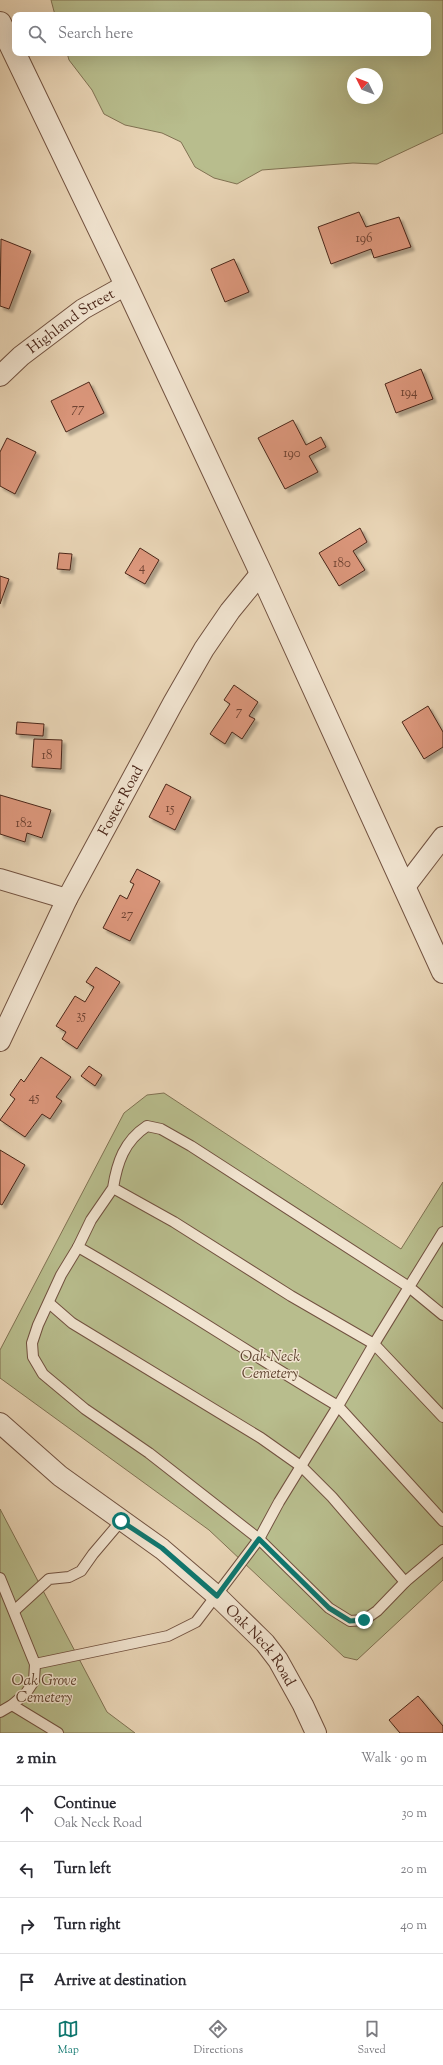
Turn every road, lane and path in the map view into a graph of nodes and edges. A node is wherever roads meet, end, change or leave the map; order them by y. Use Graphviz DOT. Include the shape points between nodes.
graph roads {
  1 [pos="0,23"];
  2 [pos="12,48"];
  3 [pos="16,56"];
  4 [pos="126,285"];
  5 [pos="0,376"];
  6 [pos="261,573"];
  7 [pos="443,837"];
  8 [pos="0,879"];
  9 [pos="404,888"];
  10 [pos="67,899"];
  11 [pos="443,972"];
  12 [pos="0,1041"];
  13 [pos="113,1188"];
  14 [pos="443,1232"];
  15 [pos="78,1246"];
  16 [pos="410,1287"];
  17 [pos="49,1304"];
  18 [pos="443,1315"];
  19 [pos="374,1344"];
  20 [pos="338,1406"];
  21 [pos="443,1417"];
  22 [pos="0,1423"];
  23 [pos="302,1467"];
  24 [pos="121,1521"];
  25 [pos="443,1521"];
  26 [pos="259,1539"];
  27 [pos="443,1550"];
  28 [pos="0,1578"];
  29 [pos="405,1582"];
  30 [pos="217,1596"];
  31 [pos="14,1611"];
  32 [pos="35,1664"];
  33 [pos="12,1705"];
  34 [pos="0,1712"];
  35 [pos="58,1733"];
  36 [pos="316,1733"];
  1 -- 2 [label="street"];
  3 -- 4 [label="street"];
  4 -- 5 [label="street, Highland Street" via="83,309 21,356"];
  4 -- 6 [label="street"];
  6 -- 9 [label="street"];
  6 -- 10 [label="street, Foster Road" via="204,649"];
  7 -- 9 [label="street"];
  8 -- 10 [label="street"];
  9 -- 11 [label="street"];
  10 -- 12 [label="street, Foster Road"];
  13 -- 15 [label="lane" via="90,1220"];
  13 -- 16 [label="lane" via="117,1164 130,1140 147,1126 161,1129"];
  13 -- 19 [label="lane" via="174,1222 291,1296"];
  14 -- 16 [label="lane"];
  15 -- 17 [label="lane" via="61,1275"];
  15 -- 20 [label="lane"];
  16 -- 18 [label="lane"];
  16 -- 19 [label="lane"];
  17 -- 23 [label="lane" via="72,1323 261,1438"];
  17 -- 26 [label="lane" via="32,1343 33,1357 43,1374 85,1409 149,1453"];
  19 -- 20 [label="lane"];
  19 -- 21 [label="lane"];
  20 -- 23 [label="lane"];
  20 -- 25 [label="lane"];
  22 -- 24 [label="street, Oak Neck Road" via="60,1476"];
  23 -- 26 [label="lane"];
  23 -- 29 [label="lane"];
  24 -- 30 [label="street, Oak Neck Road" via="162,1548"];
  24 -- 31 [label="lane" via="81,1571 69,1577 49,1579"];
  26 -- 29 [label="lane" via="329,1608 350,1621 364,1620 377,1611"];
  26 -- 30 [label="lane"];
  27 -- 29 [label="lane"];
  28 -- 31 [label="lane"];
  30 -- 32 [label="lane" via="196,1622 168,1636"];
  30 -- 36 [label="street, Oak Neck Road" via="278,1660"];
  31 -- 32 [label="lane"];
  32 -- 33 [label="lane" via="34,1682"];
  33 -- 34 [label="lane"];
  33 -- 35 [label="lane"];
}
